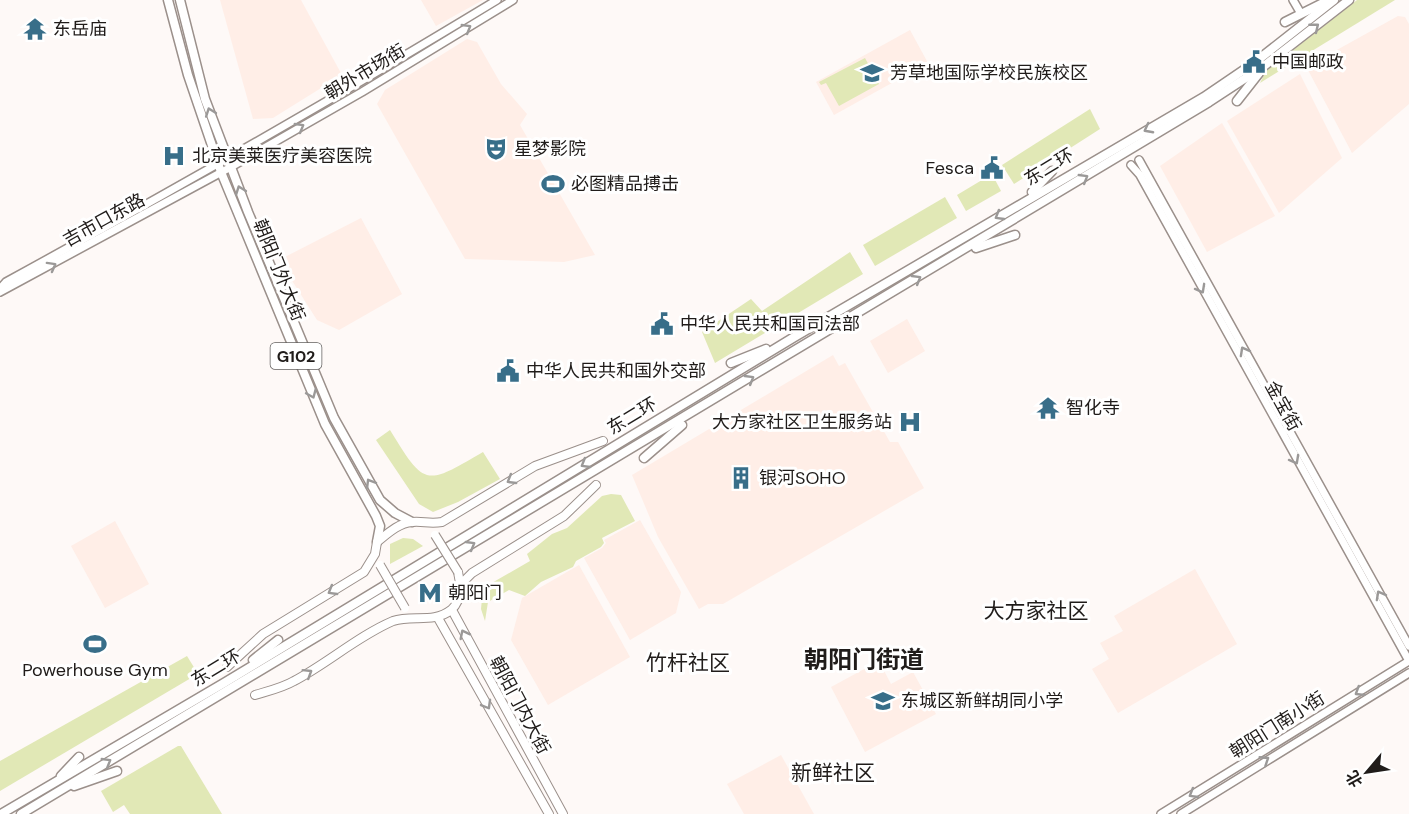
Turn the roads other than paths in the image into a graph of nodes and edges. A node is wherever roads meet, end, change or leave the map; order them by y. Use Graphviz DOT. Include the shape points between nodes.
graph roads {
  1 [pos="168,0"];
  2 [pos="180,0"];
  3 [pos="497,0"];
  4 [pos="513,0"];
  5 [pos="1293,0"];
  6 [pos="1328,0"];
  7 [pos="1334,0"];
  8 [pos="1349,0"];
  9 [pos="1300,12"];
  10 [pos="1286,22"];
  11 [pos="1264,66"];
  12 [pos="1238,101"];
  13 [pos="1138,160"];
  14 [pos="230,163"];
  15 [pos="1131,165"];
  16 [pos="220,169"];
  17 [pos="1052,171"];
  18 [pos="1024,201"];
  19 [pos="1015,235"];
  20 [pos="958,254"];
  21 [pos="0,290"];
  22 [pos="796,336"];
  23 [pos="731,363"];
  24 [pos="699,409"];
  25 [pos="603,441"];
  26 [pos="644,458"];
  27 [pos="596,485"];
  28 [pos="411,522"];
  29 [pos="426,525"];
  30 [pos="376,542"];
  31 [pos="375,554"];
  32 [pos="461,584"];
  33 [pos="452,609"];
  34 [pos="412,617"];
  35 [pos="438,618"];
  36 [pos="278,640"];
  37 [pos="1409,646"];
  38 [pos="1409,661"];
  39 [pos="227,667"];
  40 [pos="1409,673"];
  41 [pos="224,683"];
  42 [pos="255,695"];
  43 [pos="79,757"];
  44 [pos="117,771"];
  45 [pos="56,788"];
  46 [pos="1,814"];
  47 [pos="21,814"];
  48 [pos="549,814"];
  49 [pos="563,814"];
  50 [pos="1161,814"];
  51 [pos="1181,814"];
  1 -- 16 [label="highway, 朝阳门外大街 / G102"];
  14 -- 2 [label="highway, 朝阳门外大街 / G102, one-way" via="206,99"];
  3 -- 14 [label="main road, 朝外市场街"];
  14 -- 4 [label="main road, 朝外市场街, one-way" via="362,92"];
  5 -- 9 [label="main road"];
  6 -- 10 [label="highway"];
  7 -- 18 [label="highway, 东二环, one-way" via="1204,97"];
  11 -- 8 [label="highway, 东二环, one-way"];
  11 -- 12 [label="highway"];
  20 -- 11 [label="highway, 东二环, one-way"];
  37 -- 13 [label="main road, 金宝街, one-way"];
  14 -- 16 [label="main road, 吉市口东路"];
  28 -- 14 [label="highway, 朝阳门外大街 / G102, one-way" via="380,500 334,418"];
  15 -- 38 [label="main road, 金宝街, one-way"];
  16 -- 21 [label="main road, 吉市口东路" via="6,282"];
  16 -- 30 [label="highway, 朝阳门外大街 / G102, one-way" via="325,424 376,516 380,526"];
  17 -- 18 [label="highway"];
  18 -- 22 [label="highway, 东二环, one-way"];
  19 -- 20 [label="highway"];
  24 -- 20 [label="highway, 东二环, one-way"];
  22 -- 23 [label="highway"];
  22 -- 41 [label="highway, 东二环, one-way"];
  24 -- 26 [label="highway"];
  45 -- 24 [label="highway, 东二环, one-way"];
  25 -- 29 [label="main road, one-way" via="535,466 442,522"];
  27 -- 32 [label="main road" via="564,516 472,573"];
  28 -- 29 [label="main road"];
  28 -- 30 [label="main road"];
  29 -- 32 [label="main road, bridge" via="458,572"];
  30 -- 31 [label="main road"];
  31 -- 34 [label="main road, bridge"];
  31 -- 39 [label="main road, one-way" via="364,572 263,634"];
  32 -- 33 [label="main road" via="458,602"];
  33 -- 35 [label="main road"];
  49 -- 33 [label="main road, 朝阳门内大街, one-way"];
  34 -- 35 [label="main road"];
  42 -- 34 [label="main road, one-way" via="292,683 382,627"];
  35 -- 48 [label="main road, 朝阳门内大街, one-way"];
  36 -- 41 [label="highway"];
  38 -- 50 [label="main road, 朝阳门南小街, one-way"];
  51 -- 40 [label="main road, 朝阳门南小街, one-way"];
  41 -- 45 [label="highway, 东二环"];
  43 -- 45 [label="highway"];
  44 -- 45 [label="highway"];
  45 -- 46 [label="highway, 东二环"];
  45 -- 47 [label="highway, 东二环"];
}
